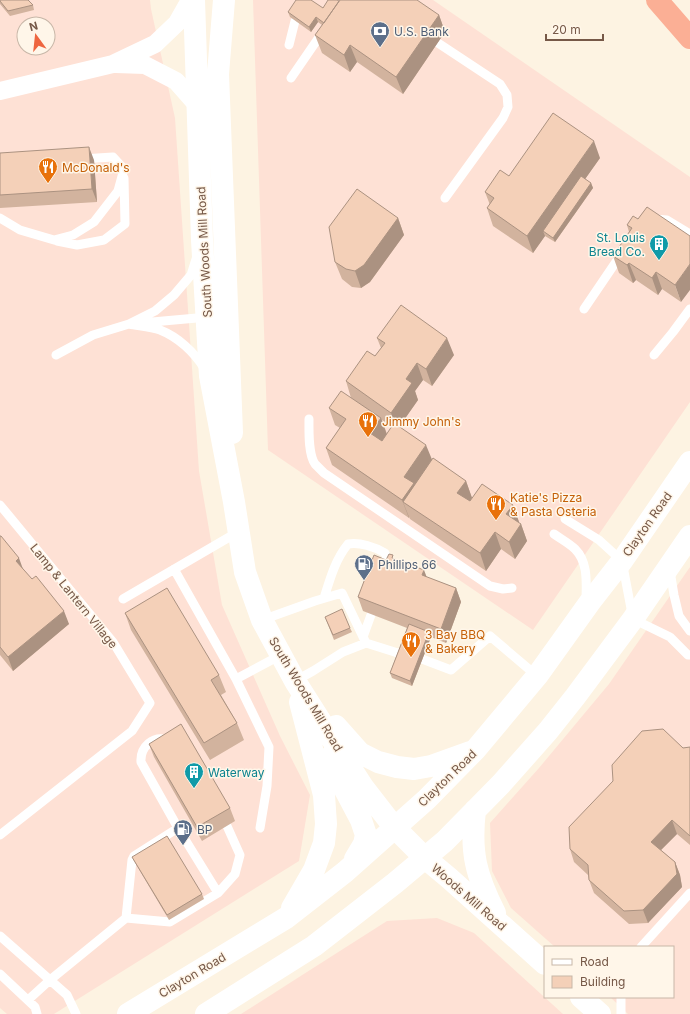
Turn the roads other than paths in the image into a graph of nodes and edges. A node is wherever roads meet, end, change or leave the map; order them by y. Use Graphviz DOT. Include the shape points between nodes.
graph roads {
  1 [pos="190,0"];
  2 [pos="194,0"];
  3 [pos="224,0"];
  4 [pos="657,0"];
  5 [pos="295,21"];
  6 [pos="326,28"];
  7 [pos="690,38"];
  8 [pos="438,43"];
  9 [pos="289,45"];
  10 [pos="113,64"];
  11 [pos="291,78"];
  12 [pos="0,91"];
  13 [pos="198,106"];
  14 [pos="74,159"];
  15 [pos="124,169"];
  16 [pos="445,198"];
  17 [pos="0,218"];
  18 [pos="647,219"];
  19 [pos="690,234"];
  20 [pos="54,240"];
  21 [pos="202,240"];
  22 [pos="627,245"];
  23 [pos="584,309"];
  24 [pos="690,309"];
  25 [pos="217,316"];
  26 [pos="129,324"];
  27 [pos="56,355"];
  28 [pos="654,355"];
  29 [pos="210,376"];
  30 [pos="309,419"];
  31 [pos="690,462"];
  32 [pos="234,502"];
  33 [pos="0,505"];
  34 [pos="565,519"];
  35 [pos="239,531"];
  36 [pos="554,534"];
  37 [pos="690,536"];
  38 [pos="622,561"];
  39 [pos="670,566"];
  40 [pos="174,569"];
  41 [pos="383,580"];
  42 [pos="512,588"];
  43 [pos="378,594"];
  44 [pos="324,598"];
  45 [pos="123,600"];
  46 [pos="585,608"];
  47 [pos="633,619"];
  48 [pos="262,620"];
  49 [pos="690,631"];
  50 [pos="364,640"];
  51 [pos="401,654"];
  52 [pos="281,655"];
  53 [pos="690,655"];
  54 [pos="422,659"];
  55 [pos="537,676"];
  56 [pos="236,679"];
  57 [pos="295,681"];
  58 [pos="328,733"];
  59 [pos="175,744"];
  60 [pos="476,749"];
  61 [pos="475,810"];
  62 [pos="227,826"];
  63 [pos="178,828"];
  64 [pos="260,828"];
  65 [pos="394,828"];
  66 [pos="0,836"];
  67 [pos="425,858"];
  68 [pos="337,878"];
  69 [pos="218,893"];
  70 [pos="690,893"];
  71 [pos="126,918"];
  72 [pos="286,918"];
  73 [pos="500,923"];
  74 [pos="0,936"];
  75 [pos="642,946"];
  76 [pos="544,963"];
  77 [pos="0,974"];
  78 [pos="50,980"];
  79 [pos="582,998"];
  80 [pos="621,998"];
  81 [pos="28,1000"];
  82 [pos="37,1014"];
  83 [pos="76,1014"];
  84 [pos="128,1014"];
  85 [pos="206,1014"];
  86 [pos="600,1014"];
  87 [pos="621,1014"];
  1 -- 10 [label="street" via="177,23 155,44"];
  2 -- 13 [label="main road, South Woods Mill Road"];
  3 -- 25 [label="main road, South Woods Mill Road" via="218,74"];
  4 -- 7 [label="highway"];
  5 -- 9 [label="lane"];
  6 -- 11 [label="lane"];
  8 -- 16 [label="lane" via="500,84 507,95 508,107 503,118"];
  10 -- 12 [label="street"];
  10 -- 13 [label="street" via="145,65 176,82"];
  13 -- 21 [label="main road, South Woods Mill Road"];
  14 -- 15 [label="lane" via="113,157"];
  15 -- 20 [label="lane" via="118,191 94,222 73,235"];
  15 -- 20 [label="lane" via="125,224 104,240 77,245"];
  17 -- 20 [label="lane" via="20,230"];
  18 -- 19 [label="lane" via="667,220"];
  21 -- 25 [label="main road, South Woods Mill Road"];
  21 -- 26 [label="lane" via="191,275 174,295 155,311"];
  22 -- 23 [label="lane"];
  24 -- 28 [label="lane"];
  25 -- 26 [label="lane"];
  25 -- 29 [label="main road, South Woods Mill Road"];
  25 -- 32 [label="main road, South Woods Mill Road"];
  26 -- 27 [label="lane" via="92,335"];
  26 -- 29 [label="lane" via="160,330 182,342 197,356"];
  29 -- 32 [label="main road, South Woods Mill Road"];
  30 -- 42 [label="lane" via="311,454 314,462 324,473 490,586"];
  31 -- 38 [label="main road, Clayton Road"];
  32 -- 35 [label="main road, South Woods Mill Road"];
  33 -- 66 [label="lane, Lamp & Lantern Village" via="113,642 150,703 132,731"];
  34 -- 38 [label="lane" via="599,540"];
  35 -- 40 [label="lane"];
  35 -- 48 [label="main road, South Woods Mill Road" via="245,572"];
  36 -- 46 [label="lane" via="576,550 583,562 586,573"];
  37 -- 39 [label="main road"];
  38 -- 46 [label="main road, Clayton Road"];
  38 -- 47 [label="lane"];
  39 -- 47 [label="main road"];
  39 -- 49 [label="lane" via="679,616"];
  40 -- 45 [label="lane"];
  40 -- 56 [label="lane"];
  41 -- 44 [label="lane" via="389,564 385,553 370,546 348,544 333,569"];
  43 -- 50 [label="lane"];
  44 -- 48 [label="lane"];
  44 -- 50 [label="lane" via="342,593"];
  46 -- 55 [label="main road, Clayton Road"];
  47 -- 53 [label="lane" via="670,637"];
  47 -- 61 [label="main road" via="548,731"];
  48 -- 52 [label="main road, South Woods Mill Road"];
  50 -- 51 [label="lane"];
  50 -- 57 [label="lane"];
  52 -- 56 [label="lane"];
  52 -- 57 [label="main road, South Woods Mill Road"];
  54 -- 55 [label="lane" via="451,670 490,636"];
  55 -- 60 [label="main road, Clayton Road"];
  56 -- 64 [label="lane" via="269,747 267,786"];
  57 -- 58 [label="main road, South Woods Mill Road"];
  57 -- 60 [label="main road" via="360,753 378,762 414,769 431,766"];
  57 -- 72 [label="main road" via="324,795 326,824 324,843 314,870"];
  58 -- 65 [label="main road, South Woods Mill Road" via="363,787"];
  58 -- 68 [label="main road" via="342,784 366,835 358,856"];
  59 -- 63 [label="lane" via="165,739 156,739 150,741 140,755 141,762"];
  60 -- 65 [label="main road, Clayton Road"];
  61 -- 67 [label="main road"];
  61 -- 73 [label="main road" via="475,862 482,887"];
  62 -- 69 [label="lane" via="240,855 235,874"];
  63 -- 69 [label="lane"];
  63 -- 71 [label="lane" via="134,856"];
  65 -- 67 [label="main road, Woods Mill Road"];
  65 -- 68 [label="main road, Clayton Road"];
  67 -- 73 [label="main road, Woods Mill Road"];
  67 -- 85 [label="main road" via="314,946"];
  68 -- 72 [label="main road, Clayton Road"];
  69 -- 71 [label="lane" via="170,922"];
  70 -- 75 [label="lane"];
  71 -- 78 [label="lane"];
  72 -- 84 [label="main road, Clayton Road"];
  73 -- 76 [label="main road, Woods Mill Road"];
  74 -- 78 [label="lane"];
  77 -- 81 [label="lane"];
  78 -- 81 [label="lane"];
  78 -- 83 [label="lane" via="67,995"];
  79 -- 86 [label="main road"];
  80 -- 87 [label="lane"];
  81 -- 82 [label="lane" via="35,1007"];
}
